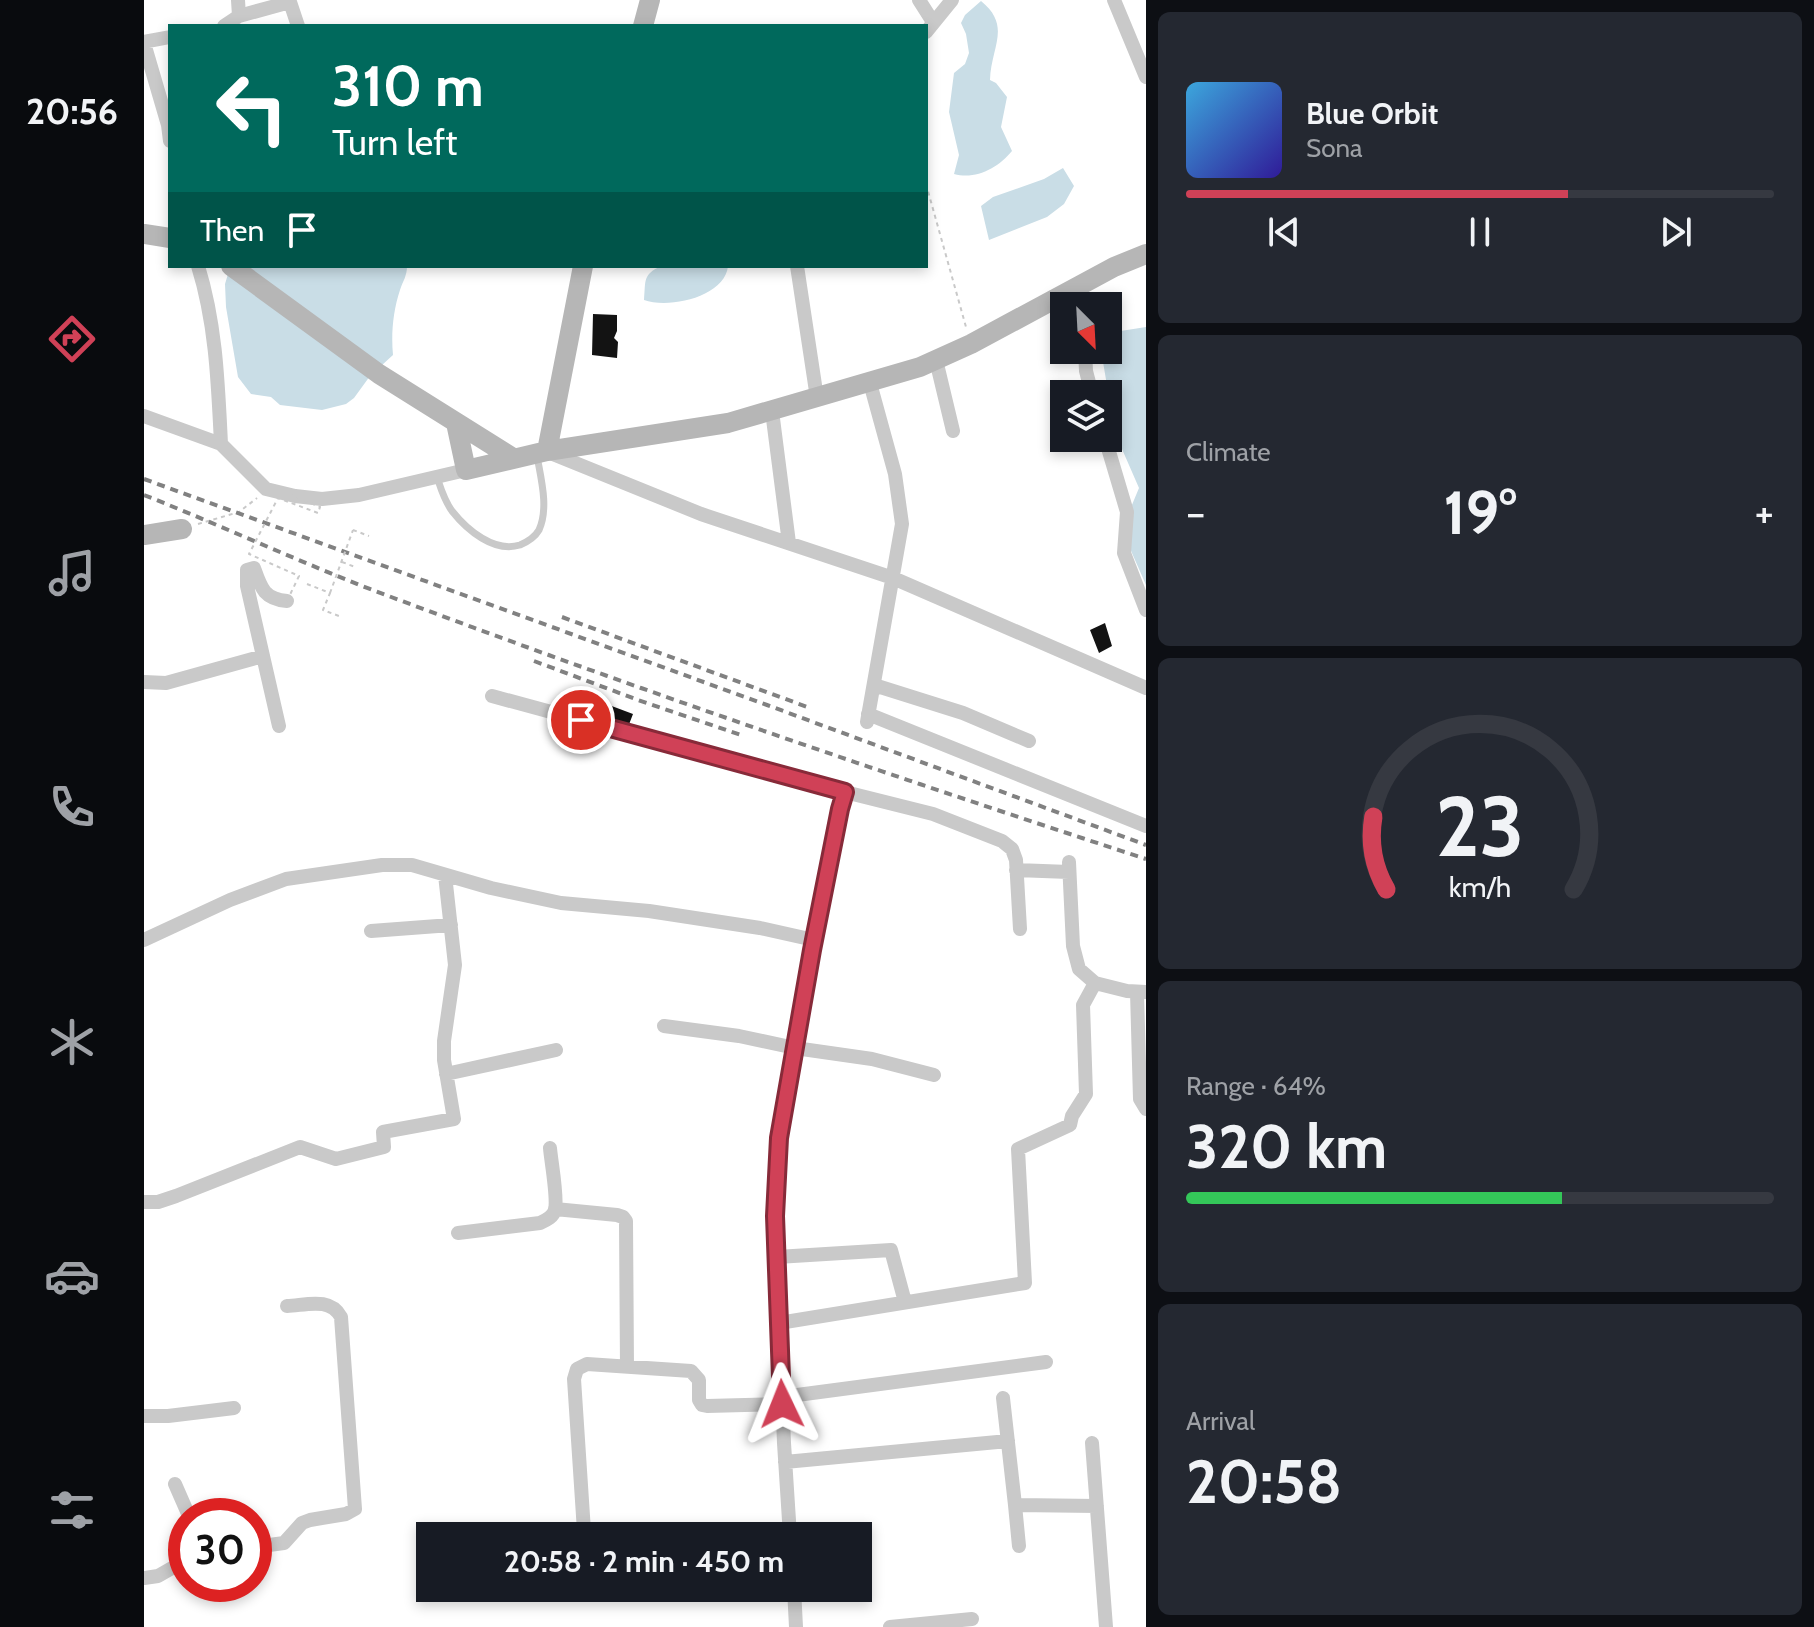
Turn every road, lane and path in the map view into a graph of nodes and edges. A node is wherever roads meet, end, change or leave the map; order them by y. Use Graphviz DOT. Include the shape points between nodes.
graph roads {
  1 [pos="238,0"];
  2 [pos="650,0"];
  3 [pos="919,0"];
  4 [pos="952,0"];
  5 [pos="1114,0"];
  6 [pos="292,1"];
  7 [pos="239,16"];
  8 [pos="227,24"];
  9 [pos="298,24"];
  10 [pos="644,24"];
  11 [pos="930,27"];
  12 [pos="168,37"];
  13 [pos="144,43"];
  14 [pos="1146,77"];
  15 [pos="168,125"];
  16 [pos="928,191"];
  17 [pos="144,234"];
  18 [pos="168,238"];
  19 [pos="1146,254"];
  20 [pos="199,268"];
  21 [pos="234,268"];
  22 [pos="583,268"];
  23 [pos="797,268"];
  24 [pos="1085,292"];
  25 [pos="1050,309"];
  26 [pos="971,344"];
  27 [pos="936,360"];
  28 [pos="870,383"];
  29 [pos="817,398"];
  30 [pos="772,411"];
  31 [pos="144,416"];
  32 [pos="456,423"];
  33 [pos="953,431"];
  34 [pos="221,444"];
  35 [pos="1109,452"];
  36 [pos="542,453"];
  37 [pos="513,458"];
  38 [pos="466,470"];
  39 [pos="437,477"];
  40 [pos="266,489"];
  41 [pos="291,495"];
  42 [pos="182,529"];
  43 [pos="144,535"];
  44 [pos="369,536"];
  45 [pos="789,543"];
  46 [pos="342,562"];
  47 [pos="355,567"];
  48 [pos="893,578"];
  49 [pos="307,584"];
  50 [pos="330,593"];
  51 [pos="287,601"];
  52 [pos="1146,610"];
  53 [pos="339,616"];
  54 [pos="263,656"];
  55 [pos="144,682"];
  56 [pos="874,685"];
  57 [pos="1146,688"];
  58 [pos="492,696"];
  59 [pos="279,726"];
  60 [pos="1029,741"];
  61 [pos="845,792"];
  62 [pos="1146,826"];
  63 [pos="1016,870"];
  64 [pos="445,875"];
  65 [pos="451,925"];
  66 [pos="1020,929"];
  67 [pos="371,931"];
  68 [pos="144,940"];
  69 [pos="814,940"];
  70 [pos="1095,983"];
  71 [pos="1142,992"];
  72 [pos="664,1026"];
  73 [pos="795,1048"];
  74 [pos="556,1050"];
  75 [pos="446,1074"];
  76 [pos="934,1075"];
  77 [pos="1146,1109"];
  78 [pos="550,1148"];
  79 [pos="144,1202"];
  80 [pos="555,1209"];
  81 [pos="458,1233"];
  82 [pos="777,1257"];
  83 [pos="905,1302"];
  84 [pos="287,1306"];
  85 [pos="779,1323"];
  86 [pos="1046,1362"];
  87 [pos="627,1367"];
  88 [pos="1003,1398"];
  89 [pos="782,1400"];
  90 [pos="234,1408"];
  91 [pos="144,1416"];
  92 [pos="1008,1441"];
  93 [pos="1092,1443"];
  94 [pos="785,1462"];
  95 [pos="175,1484"];
  96 [pos="181,1498"];
  97 [pos="1015,1505"];
  98 [pos="1097,1506"];
  99 [pos="583,1522"];
  100 [pos="789,1522"];
  101 [pos="272,1545"];
  102 [pos="1019,1546"];
  103 [pos="168,1570"];
  104 [pos="144,1578"];
  105 [pos="795,1602"];
  106 [pos="972,1619"];
  107 [pos="796,1627"];
  108 [pos="890,1627"];
  109 [pos="1106,1627"];
  1 -- 7 [label="street"];
  2 -- 10 [label="main road"];
  3 -- 11 [label="street"];
  4 -- 11 [label="street"];
  5 -- 14 [label="street"];
  6 -- 7 [label="street"];
  6 -- 9 [label="street"];
  7 -- 8 [label="street"];
  12 -- 13 [label="street"];
  13 -- 15 [label="street"];
  16 -- 26 [label="path"];
  17 -- 18 [label="main road"];
  19 -- 24 [label="main road" via="1114,267"];
  20 -- 34 [label="street" via="217,358"];
  21 -- 32 [label="main road"];
  22 -- 36 [label="main road"];
  23 -- 29 [label="street"];
  25 -- 26 [label="main road"];
  26 -- 27 [label="main road"];
  27 -- 28 [label="main road"];
  27 -- 33 [label="street"];
  28 -- 29 [label="main road"];
  28 -- 48 [label="street" via="901,513"];
  29 -- 30 [label="main road"];
  30 -- 36 [label="main road"];
  30 -- 45 [label="street"];
  31 -- 34 [label="street"];
  32 -- 37 [label="main road"];
  32 -- 38 [label="main road"];
  34 -- 40 [label="street"];
  35 -- 52 [label="street" via="1127,512 1124,553"];
  36 -- 37 [label="main road"];
  36 -- 39 [label="lane" via="539,529 522,544 507,548 461,521"];
  36 -- 45 [label="street"];
  37 -- 38 [label="main road"];
  38 -- 39 [label="street"];
  39 -- 41 [label="street" via="359,495"];
  40 -- 41 [label="street"];
  40 -- 42 [label="path" via="239,512"];
  41 -- 51 [label="path, bridge" via="320,507 318,513 278,498 249,554 299,576"];
  42 -- 43 [label="main road"];
  44 -- 46 [label="path, bridge" via="353,530"];
  45 -- 48 [label="street"];
  46 -- 47 [label="path"];
  46 -- 50 [label="path, bridge"];
  48 -- 56 [label="street"];
  48 -- 57 [label="street"];
  49 -- 50 [label="path"];
  50 -- 53 [label="path" via="323,610"];
  51 -- 54 [label="street" via="274,600 261,589 254,568 247,570"];
  54 -- 55 [label="street" via="166,683"];
  54 -- 59 [label="street"];
  56 -- 60 [label="street"];
  56 -- 62 [label="street" via="867,718"];
  58 -- 61 [label="street"];
  61 -- 63 [label="street" via="933,814 1002,841 1012,849"];
  61 -- 69 [label="street"];
  63 -- 66 [label="street"];
  63 -- 70 [label="street" via="1069,867 1073,946 1079,969"];
  64 -- 65 [label="street"];
  64 -- 68 [label="street" via="412,865 382,865 286,879"];
  64 -- 69 [label="street" via="561,903 649,911"];
  65 -- 67 [label="street"];
  65 -- 75 [label="street" via="455,965 444,1041"];
  69 -- 73 [label="street"];
  70 -- 71 [label="street"];
  70 -- 83 [label="street" via="1083,1005 1086,1094 1070,1125 1018,1149 1025,1283"];
  71 -- 77 [label="street" via="1140,1099"];
  72 -- 73 [label="street"];
  73 -- 76 [label="street"];
  73 -- 82 [label="street" via="779,1138"];
  74 -- 75 [label="street"];
  75 -- 79 [label="street" via="454,1119 383,1132 384,1147 336,1159 300,1147 176,1196"];
  78 -- 80 [label="street"];
  80 -- 81 [label="street" via="540,1223"];
  80 -- 87 [label="street" via="617,1215 626,1221"];
  82 -- 83 [label="street" via="891,1250"];
  82 -- 85 [label="street"];
  83 -- 85 [label="street"];
  84 -- 101 [label="street" via="326,1303 341,1317 355,1509 302,1523 284,1543"];
  85 -- 89 [label="street"];
  86 -- 89 [label="street"];
  87 -- 89 [label="street" via="691,1371 699,1380 702,1405"];
  87 -- 99 [label="street" via="587,1364 577,1369 574,1379"];
  88 -- 92 [label="street"];
  89 -- 94 [label="street"];
  90 -- 91 [label="street"];
  92 -- 94 [label="street"];
  92 -- 97 [label="street"];
  93 -- 98 [label="street"];
  94 -- 100 [label="street"];
  95 -- 96 [label="street"];
  97 -- 98 [label="street"];
  97 -- 102 [label="street"];
  98 -- 109 [label="street"];
  103 -- 104 [label="street"];
  105 -- 107 [label="street"];
  106 -- 108 [label="street"];
}
